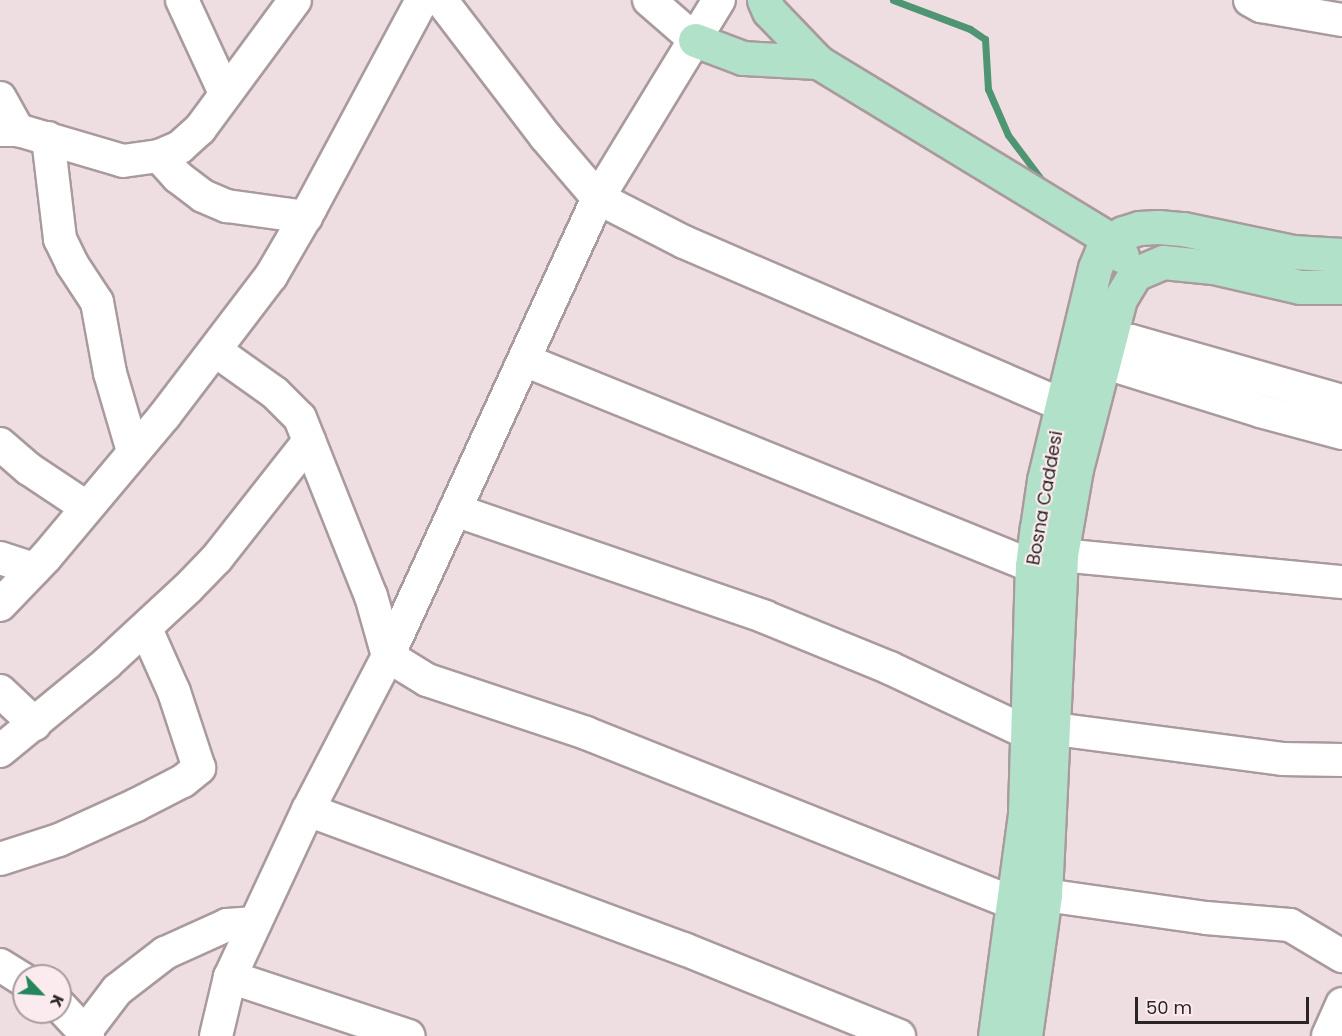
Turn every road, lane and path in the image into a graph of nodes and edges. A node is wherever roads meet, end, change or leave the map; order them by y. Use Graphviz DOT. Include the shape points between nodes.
graph roads {
  1 [pos="182,0"];
  2 [pos="296,0"];
  3 [pos="422,0"];
  4 [pos="441,0"];
  5 [pos="649,0"];
  6 [pos="719,0"];
  7 [pos="764,0"];
  8 [pos="1259,2"];
  9 [pos="1342,20"];
  10 [pos="695,40"];
  11 [pos="818,62"];
  12 [pos="225,93"];
  13 [pos="0,98"];
  14 [pos="9,130"];
  15 [pos="48,138"];
  16 [pos="159,156"];
  17 [pos="598,198"];
  18 [pos="306,217"];
  19 [pos="1111,240"];
  20 [pos="1342,255"];
  21 [pos="1135,274"];
  22 [pos="1342,287"];
  23 [pos="1106,350"];
  24 [pos="216,351"];
  25 [pos="524,360"];
  26 [pos="1342,401"];
  27 [pos="1062,405"];
  28 [pos="1342,433"];
  29 [pos="309,441"];
  30 [pos="0,444"];
  31 [pos="133,450"];
  32 [pos="86,507"];
  33 [pos="455,510"];
  34 [pos="0,558"];
  35 [pos="1046,560"];
  36 [pos="34,569"];
  37 [pos="1342,582"];
  38 [pos="0,605"];
  39 [pos="146,629"];
  40 [pos="388,656"];
  41 [pos="0,691"];
  42 [pos="35,724"];
  43 [pos="1041,731"];
  44 [pos="0,751"];
  45 [pos="1342,760"];
  46 [pos="308,810"];
  47 [pos="0,859"];
  48 [pos="1030,899"];
  49 [pos="255,923"];
  50 [pos="1342,956"];
  51 [pos="230,977"];
  52 [pos="1342,1004"];
  53 [pos="72,1018"];
  54 [pos="87,1034"];
  55 [pos="216,1036"];
  56 [pos="408,1036"];
  57 [pos="899,1036"];
  58 [pos="995,1036"];
  59 [pos="1025,1036"];
  60 [pos="1328,1036"];
  1 -- 12 [label="street"];
  2 -- 12 [label="street"];
  3 -- 18 [label="street"];
  4 -- 17 [label="street" via="545,136"];
  5 -- 10 [label="street"];
  6 -- 10 [label="street"];
  7 -- 11 [label="main road" via="769,11"];
  8 -- 9 [label="street"];
  10 -- 11 [label="main road" via="743,58"];
  10 -- 17 [label="street"];
  11 -- 19 [label="main road"];
  12 -- 16 [label="street" via="200,129 180,147"];
  13 -- 14 [label="street"];
  14 -- 15 [label="street"];
  15 -- 16 [label="street" via="123,161"];
  15 -- 31 [label="street" via="60,239 97,302 110,373"];
  16 -- 18 [label="street" via="203,196 227,206"];
  17 -- 25 [label="street"];
  17 -- 27 [label="street" via="684,242"];
  18 -- 24 [label="street" via="271,276"];
  19 -- 20 [label="main road" via="1139,228 1158,227 1293,252"];
  19 -- 21 [label="main road"];
  19 -- 27 [label="main road, Bosna Caddesi" via="1095,268"];
  21 -- 22 [label="main road" via="1163,262 1179,262 1300,287"];
  21 -- 23 [label="main road, Bosna Caddesi" via="1120,299"];
  23 -- 26 [label="street" via="1131,341"];
  23 -- 28 [label="street" via="1260,411"];
  23 -- 35 [label="main road, Bosna Caddesi" via="1076,468"];
  24 -- 29 [label="street" via="275,393 300,418"];
  24 -- 31 [label="street"];
  25 -- 33 [label="street"];
  25 -- 35 [label="street"];
  27 -- 35 [label="main road, Bosna Caddesi" via="1044,480"];
  29 -- 39 [label="street" via="217,558"];
  29 -- 40 [label="street" via="371,596"];
  30 -- 32 [label="street" via="29,469"];
  31 -- 32 [label="street"];
  32 -- 36 [label="street"];
  33 -- 40 [label="street"];
  33 -- 43 [label="street" via="765,617"];
  34 -- 36 [label="street"];
  35 -- 37 [label="street"];
  35 -- 43 [label="main road, Bosna Caddesi"];
  36 -- 38 [label="street"];
  39 -- 42 [label="street"];
  39 -- 47 [label="street" via="174,692 199,768 183,781 136,805 58,840"];
  40 -- 46 [label="street"];
  40 -- 48 [label="street" via="426,680 586,733"];
  41 -- 42 [label="street"];
  42 -- 44 [label="street"];
  43 -- 45 [label="street" via="1282,759"];
  43 -- 48 [label="main road, Bosna Caddesi"];
  46 -- 49 [label="street"];
  46 -- 57 [label="street" via="684,949"];
  48 -- 50 [label="street" via="1290,925"];
  48 -- 58 [label="main road, Bosna Caddesi"];
  48 -- 59 [label="main road, Bosna Caddesi"];
  49 -- 51 [label="street"];
  49 -- 54 [label="street" via="227,925 165,953 117,990"];
  51 -- 55 [label="street"];
  51 -- 56 [label="street"];
  52 -- 60 [label="street"];
  53 -- 54 [label="street"];
}
